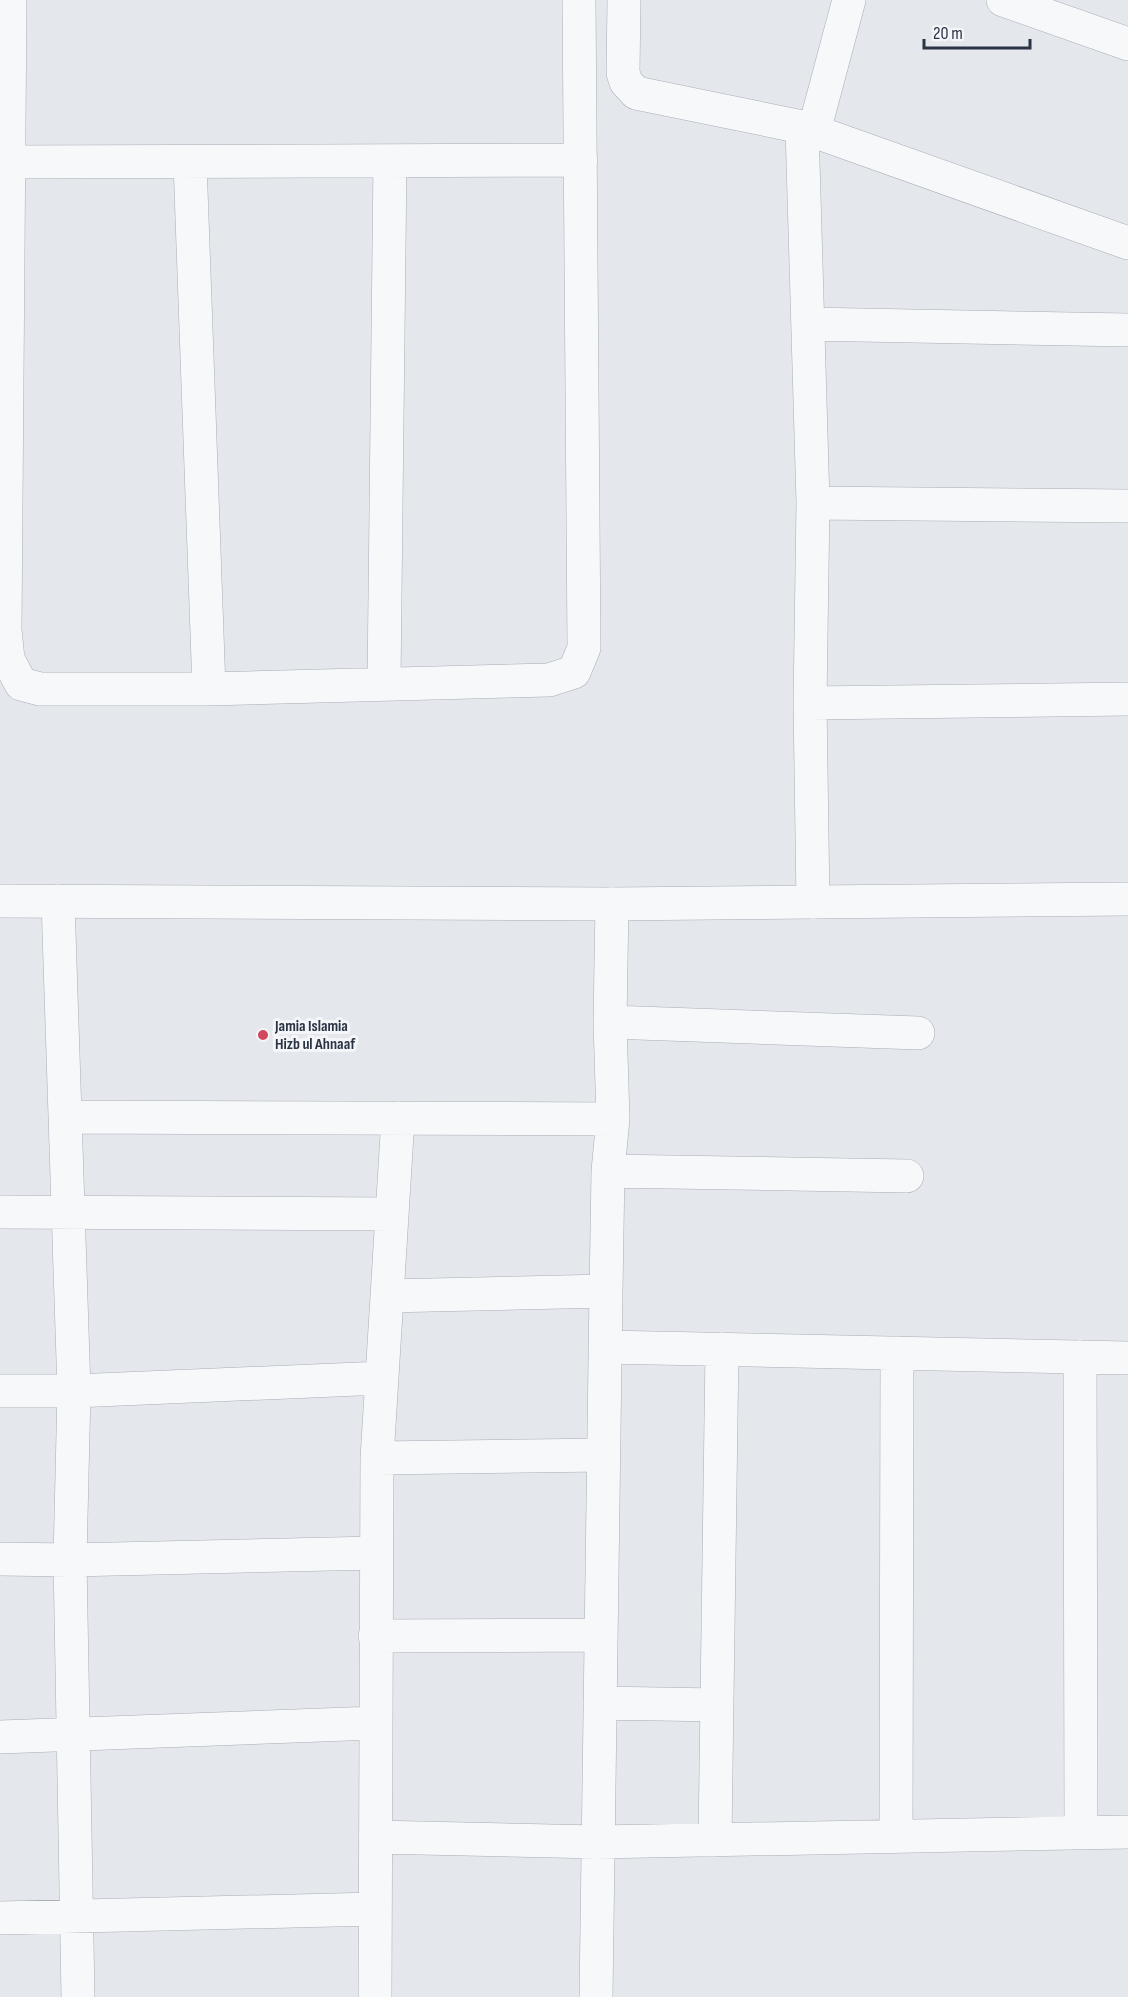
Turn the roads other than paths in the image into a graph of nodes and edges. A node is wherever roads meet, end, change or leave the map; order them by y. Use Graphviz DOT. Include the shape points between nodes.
graph roads {
  1 [pos="10,0"];
  2 [pos="579,0"];
  3 [pos="624,0"];
  4 [pos="849,0"];
  5 [pos="1003,0"];
  6 [pos="1128,44"];
  7 [pos="808,129"];
  8 [pos="581,160"];
  9 [pos="390,161"];
  10 [pos="7,162"];
  11 [pos="190,162"];
  12 [pos="4,219"];
  13 [pos="1128,243"];
  14 [pos="808,324"];
  15 [pos="1128,330"];
  16 [pos="813,503"];
  17 [pos="1128,506"];
  18 [pos="3,630"];
  19 [pos="384,682"];
  20 [pos="210,689"];
  21 [pos="1128,699"];
  22 [pos="810,703"];
  23 [pos="1128,899"];
  24 [pos="0,901"];
  25 [pos="58,901"];
  26 [pos="813,902"];
  27 [pos="612,904"];
  28 [pos="610,1022"];
  29 [pos="918,1033"];
  30 [pos="67,1117"];
  31 [pos="398,1118"];
  32 [pos="613,1119"];
  33 [pos="608,1171"];
  34 [pos="907,1176"];
  35 [pos="0,1212"];
  36 [pos="68,1212"];
  37 [pos="392,1214"];
  38 [pos="606,1291"];
  39 [pos="387,1296"];
  40 [pos="605,1347"];
  41 [pos="722,1349"];
  42 [pos="897,1353"];
  43 [pos="1080,1357"];
  44 [pos="1128,1358"];
  45 [pos="382,1378"];
  46 [pos="0,1391"];
  47 [pos="74,1391"];
  48 [pos="603,1455"];
  49 [pos="377,1458"];
  50 [pos="375,1554"];
  51 [pos="0,1559"];
  52 [pos="70,1560"];
  53 [pos="600,1635"];
  54 [pos="375,1636"];
  55 [pos="600,1703"];
  56 [pos="717,1705"];
  57 [pos="375,1723"];
  58 [pos="73,1735"];
  59 [pos="0,1737"];
  60 [pos="1128,1832"];
  61 [pos="1081,1833"];
  62 [pos="896,1836"];
  63 [pos="375,1838"];
  64 [pos="715,1839"];
  65 [pos="597,1842"];
  66 [pos="375,1909"];
  67 [pos="76,1917"];
  68 [pos="0,1918"];
  69 [pos="78,1997"];
  70 [pos="375,1997"];
  71 [pos="596,1997"];
  1 -- 10 [label="street"];
  2 -- 8 [label="street"];
  3 -- 7 [label="street" via="623,73 636,93"];
  4 -- 7 [label="street"];
  5 -- 6 [label="street"];
  7 -- 13 [label="street"];
  7 -- 14 [label="street"];
  8 -- 9 [label="street"];
  8 -- 19 [label="street" via="584,648 574,672 549,680"];
  9 -- 11 [label="street"];
  9 -- 19 [label="street"];
  10 -- 11 [label="street"];
  10 -- 12 [label="street"];
  11 -- 20 [label="street"];
  12 -- 18 [label="street"];
  14 -- 15 [label="street"];
  14 -- 16 [label="street"];
  16 -- 17 [label="street"];
  16 -- 22 [label="street"];
  18 -- 20 [label="street" via="8,659 21,684 40,689"];
  19 -- 20 [label="street"];
  21 -- 22 [label="street"];
  22 -- 26 [label="street"];
  23 -- 26 [label="street"];
  24 -- 25 [label="street"];
  25 -- 27 [label="street"];
  25 -- 30 [label="street"];
  26 -- 27 [label="street"];
  27 -- 28 [label="street"];
  28 -- 29 [label="street"];
  28 -- 32 [label="street"];
  30 -- 31 [label="street"];
  30 -- 36 [label="street"];
  31 -- 32 [label="street"];
  31 -- 37 [label="street"];
  32 -- 33 [label="street"];
  33 -- 34 [label="street"];
  33 -- 38 [label="street"];
  35 -- 36 [label="street"];
  36 -- 37 [label="street"];
  36 -- 47 [label="street"];
  37 -- 39 [label="street"];
  38 -- 39 [label="street"];
  38 -- 40 [label="street"];
  39 -- 45 [label="street"];
  40 -- 41 [label="street"];
  40 -- 48 [label="street"];
  41 -- 42 [label="street"];
  41 -- 56 [label="street"];
  42 -- 43 [label="street"];
  42 -- 62 [label="street"];
  43 -- 44 [label="street"];
  43 -- 61 [label="street"];
  45 -- 47 [label="street"];
  45 -- 49 [label="street"];
  46 -- 47 [label="street"];
  47 -- 52 [label="street"];
  48 -- 49 [label="street"];
  48 -- 53 [label="street"];
  49 -- 50 [label="street"];
  50 -- 52 [label="street"];
  50 -- 54 [label="street"];
  51 -- 52 [label="street"];
  52 -- 58 [label="street"];
  53 -- 54 [label="street"];
  53 -- 55 [label="street"];
  54 -- 57 [label="street"];
  55 -- 56 [label="street"];
  55 -- 65 [label="street"];
  56 -- 64 [label="street"];
  57 -- 58 [label="street"];
  57 -- 63 [label="street"];
  58 -- 59 [label="street"];
  58 -- 67 [label="street"];
  60 -- 61 [label="street"];
  61 -- 62 [label="street"];
  62 -- 64 [label="street"];
  63 -- 65 [label="street"];
  63 -- 66 [label="street"];
  64 -- 65 [label="street"];
  65 -- 71 [label="street"];
  66 -- 67 [label="street"];
  66 -- 70 [label="street"];
  67 -- 68 [label="street"];
  67 -- 69 [label="street"];
}
